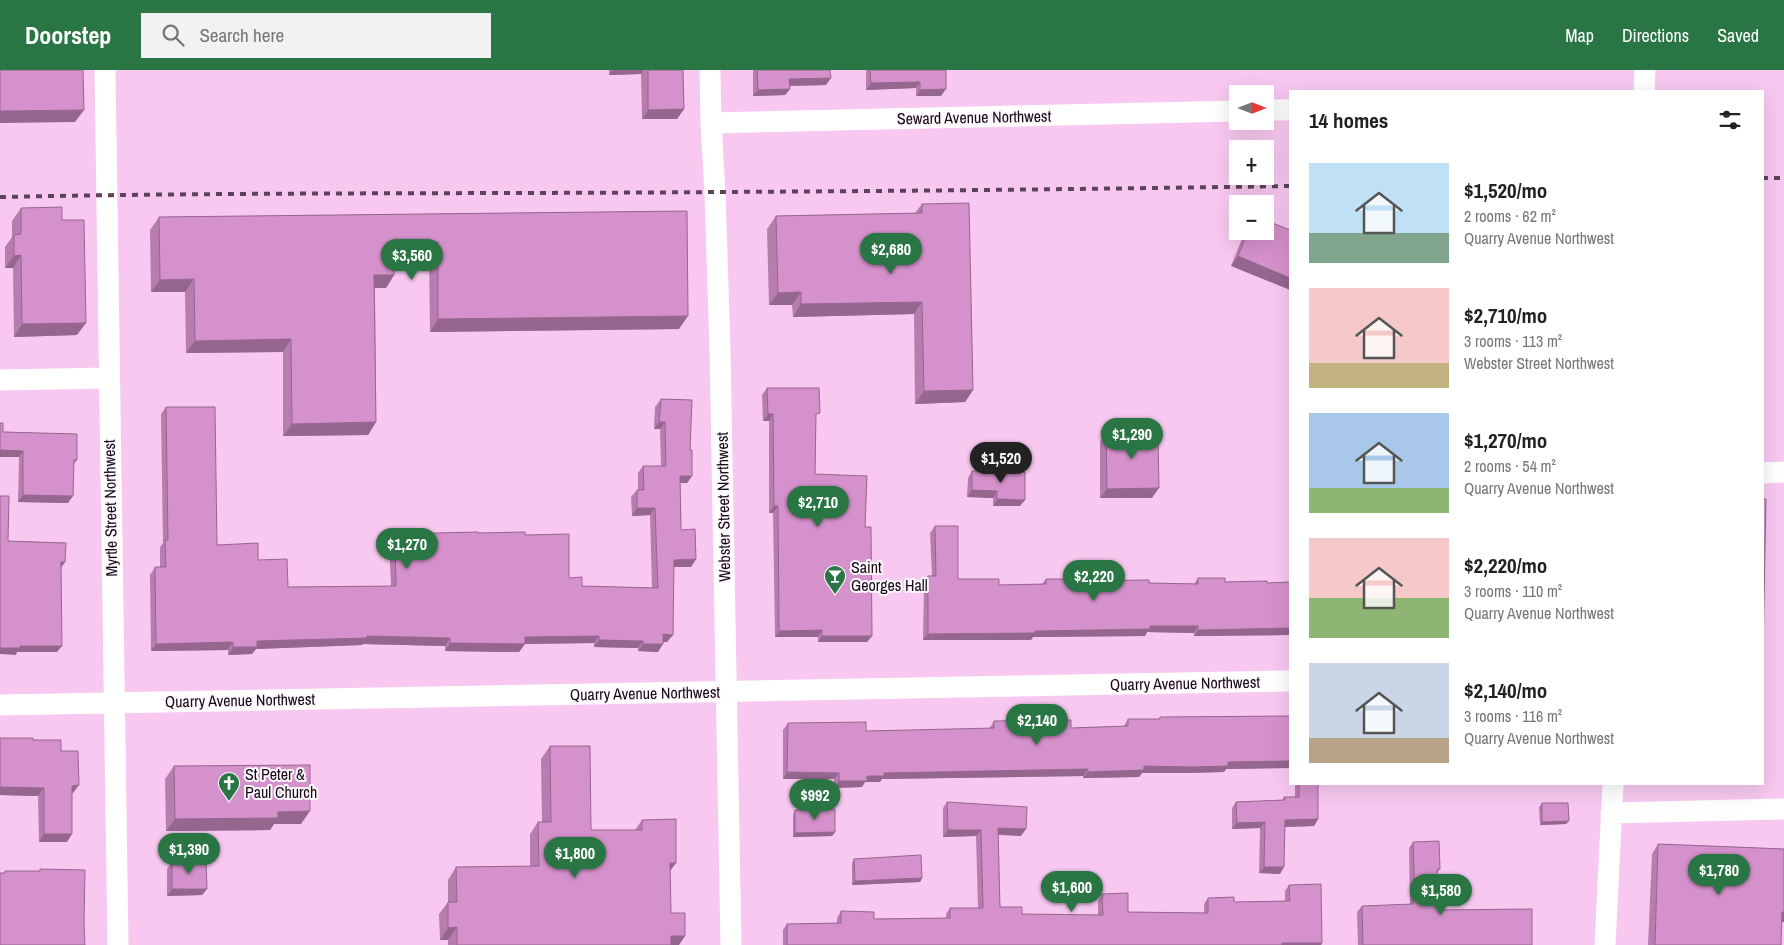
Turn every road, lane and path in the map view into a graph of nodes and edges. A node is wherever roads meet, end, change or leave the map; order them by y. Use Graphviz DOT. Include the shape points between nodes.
graph roads {
  1 [pos="105,70"];
  2 [pos="710,70"];
  3 [pos="1645,70"];
  4 [pos="1644,90"];
  5 [pos="1274,110"];
  6 [pos="1289,110"];
  7 [pos="1229,111"];
  8 [pos="711,123"];
  9 [pos="108,378"];
  10 [pos="0,380"];
  11 [pos="1764,472"];
  12 [pos="1784,472"];
  13 [pos="1289,681"];
  14 [pos="725,691"];
  15 [pos="114,703"];
  16 [pos="0,705"];
  17 [pos="1613,785"];
  18 [pos="1784,809"];
  19 [pos="1611,813"];
  20 [pos="118,945"];
  21 [pos="731,945"];
  22 [pos="1605,945"];
  1 -- 9 [label="street, Myrtle Street Northwest"];
  2 -- 8 [label="street, Webster Street Northwest"];
  3 -- 4 [label="street"];
  5 -- 6 [label="street"];
  7 -- 8 [label="street, Seward Avenue Northwest"];
  8 -- 14 [label="street, Webster Street Northwest" via="724,517"];
  9 -- 10 [label="street"];
  9 -- 15 [label="street, Myrtle Street Northwest"];
  11 -- 12 [label="street"];
  13 -- 14 [label="street, Quarry Avenue Northwest"];
  14 -- 15 [label="street, Quarry Avenue Northwest"];
  14 -- 21 [label="street, Webster Street Northwest"];
  15 -- 16 [label="street, Quarry Avenue Northwest"];
  15 -- 20 [label="street, Myrtle Street Northwest"];
  17 -- 19 [label="street"];
  18 -- 19 [label="street"];
  19 -- 22 [label="street"];
}
